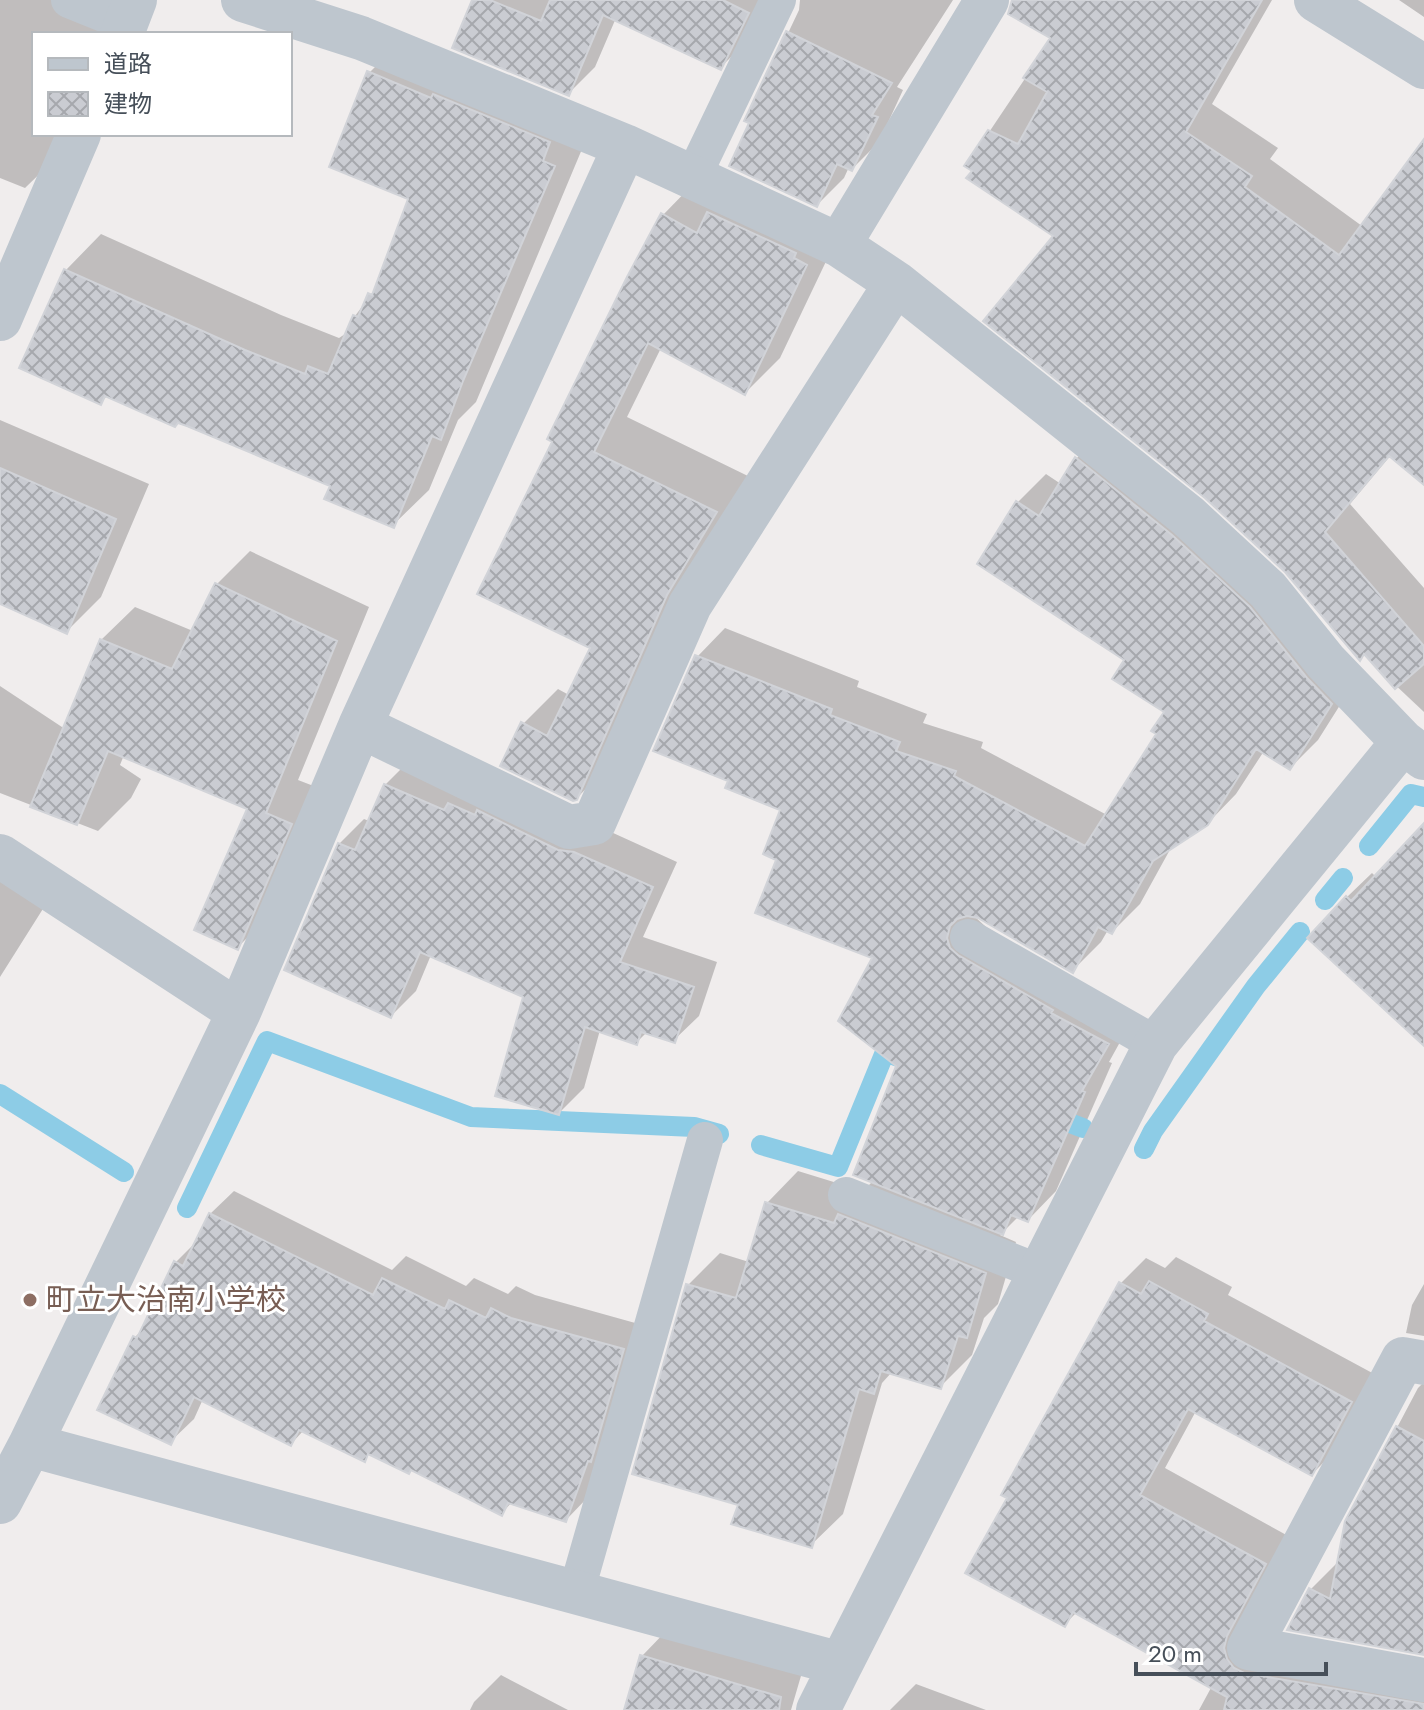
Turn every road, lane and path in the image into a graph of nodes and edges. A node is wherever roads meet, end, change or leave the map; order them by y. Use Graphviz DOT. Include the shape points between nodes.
graph roads {
  1 [pos="69,0"];
  2 [pos="243,0"];
  3 [pos="778,0"];
  4 [pos="987,0"];
  5 [pos="1316,0"];
  6 [pos="128,19"];
  7 [pos="1424,67"];
  8 [pos="78,136"];
  9 [pos="625,146"];
  10 [pos="693,177"];
  11 [pos="17,230"];
  12 [pos="839,245"];
  13 [pos="896,283"];
  14 [pos="0,319"];
  15 [pos="360,726"];
  16 [pos="1414,750"];
  17 [pos="0,856"];
  18 [pos="968,937"];
  19 [pos="239,1012"];
  20 [pos="1156,1044"];
  21 [pos="705,1140"];
  22 [pos="846,1195"];
  23 [pos="1039,1272"];
  24 [pos="1424,1363"];
  25 [pos="30,1445"];
  26 [pos="0,1502"];
  27 [pos="576,1593"];
  28 [pos="841,1664"];
  29 [pos="1424,1680"];
  30 [pos="818,1710"];
  1 -- 6 [label="lane"];
  2 -- 9 [label="street" via="361,38"];
  3 -- 10 [label="lane"];
  4 -- 12 [label="street"];
  5 -- 7 [label="street"];
  8 -- 11 [label="street"];
  9 -- 10 [label="street"];
  9 -- 15 [label="street"];
  10 -- 12 [label="street"];
  11 -- 14 [label="street"];
  12 -- 13 [label="street"];
  13 -- 15 [label="street" via="690,605 594,823 569,827"];
  13 -- 16 [label="street" via="1188,516 1268,590 1326,662"];
  15 -- 19 [label="street"];
  16 -- 20 [label="street"];
  17 -- 19 [label="street"];
  18 -- 20 [label="lane"];
  19 -- 25 [label="street"];
  20 -- 23 [label="street"];
  21 -- 27 [label="lane"];
  22 -- 23 [label="lane"];
  23 -- 28 [label="street"];
  24 -- 29 [label="street" via="1403,1359 1249,1648"];
  25 -- 26 [label="street"];
  25 -- 27 [label="street"];
  27 -- 28 [label="street"];
  28 -- 30 [label="street"];
}
